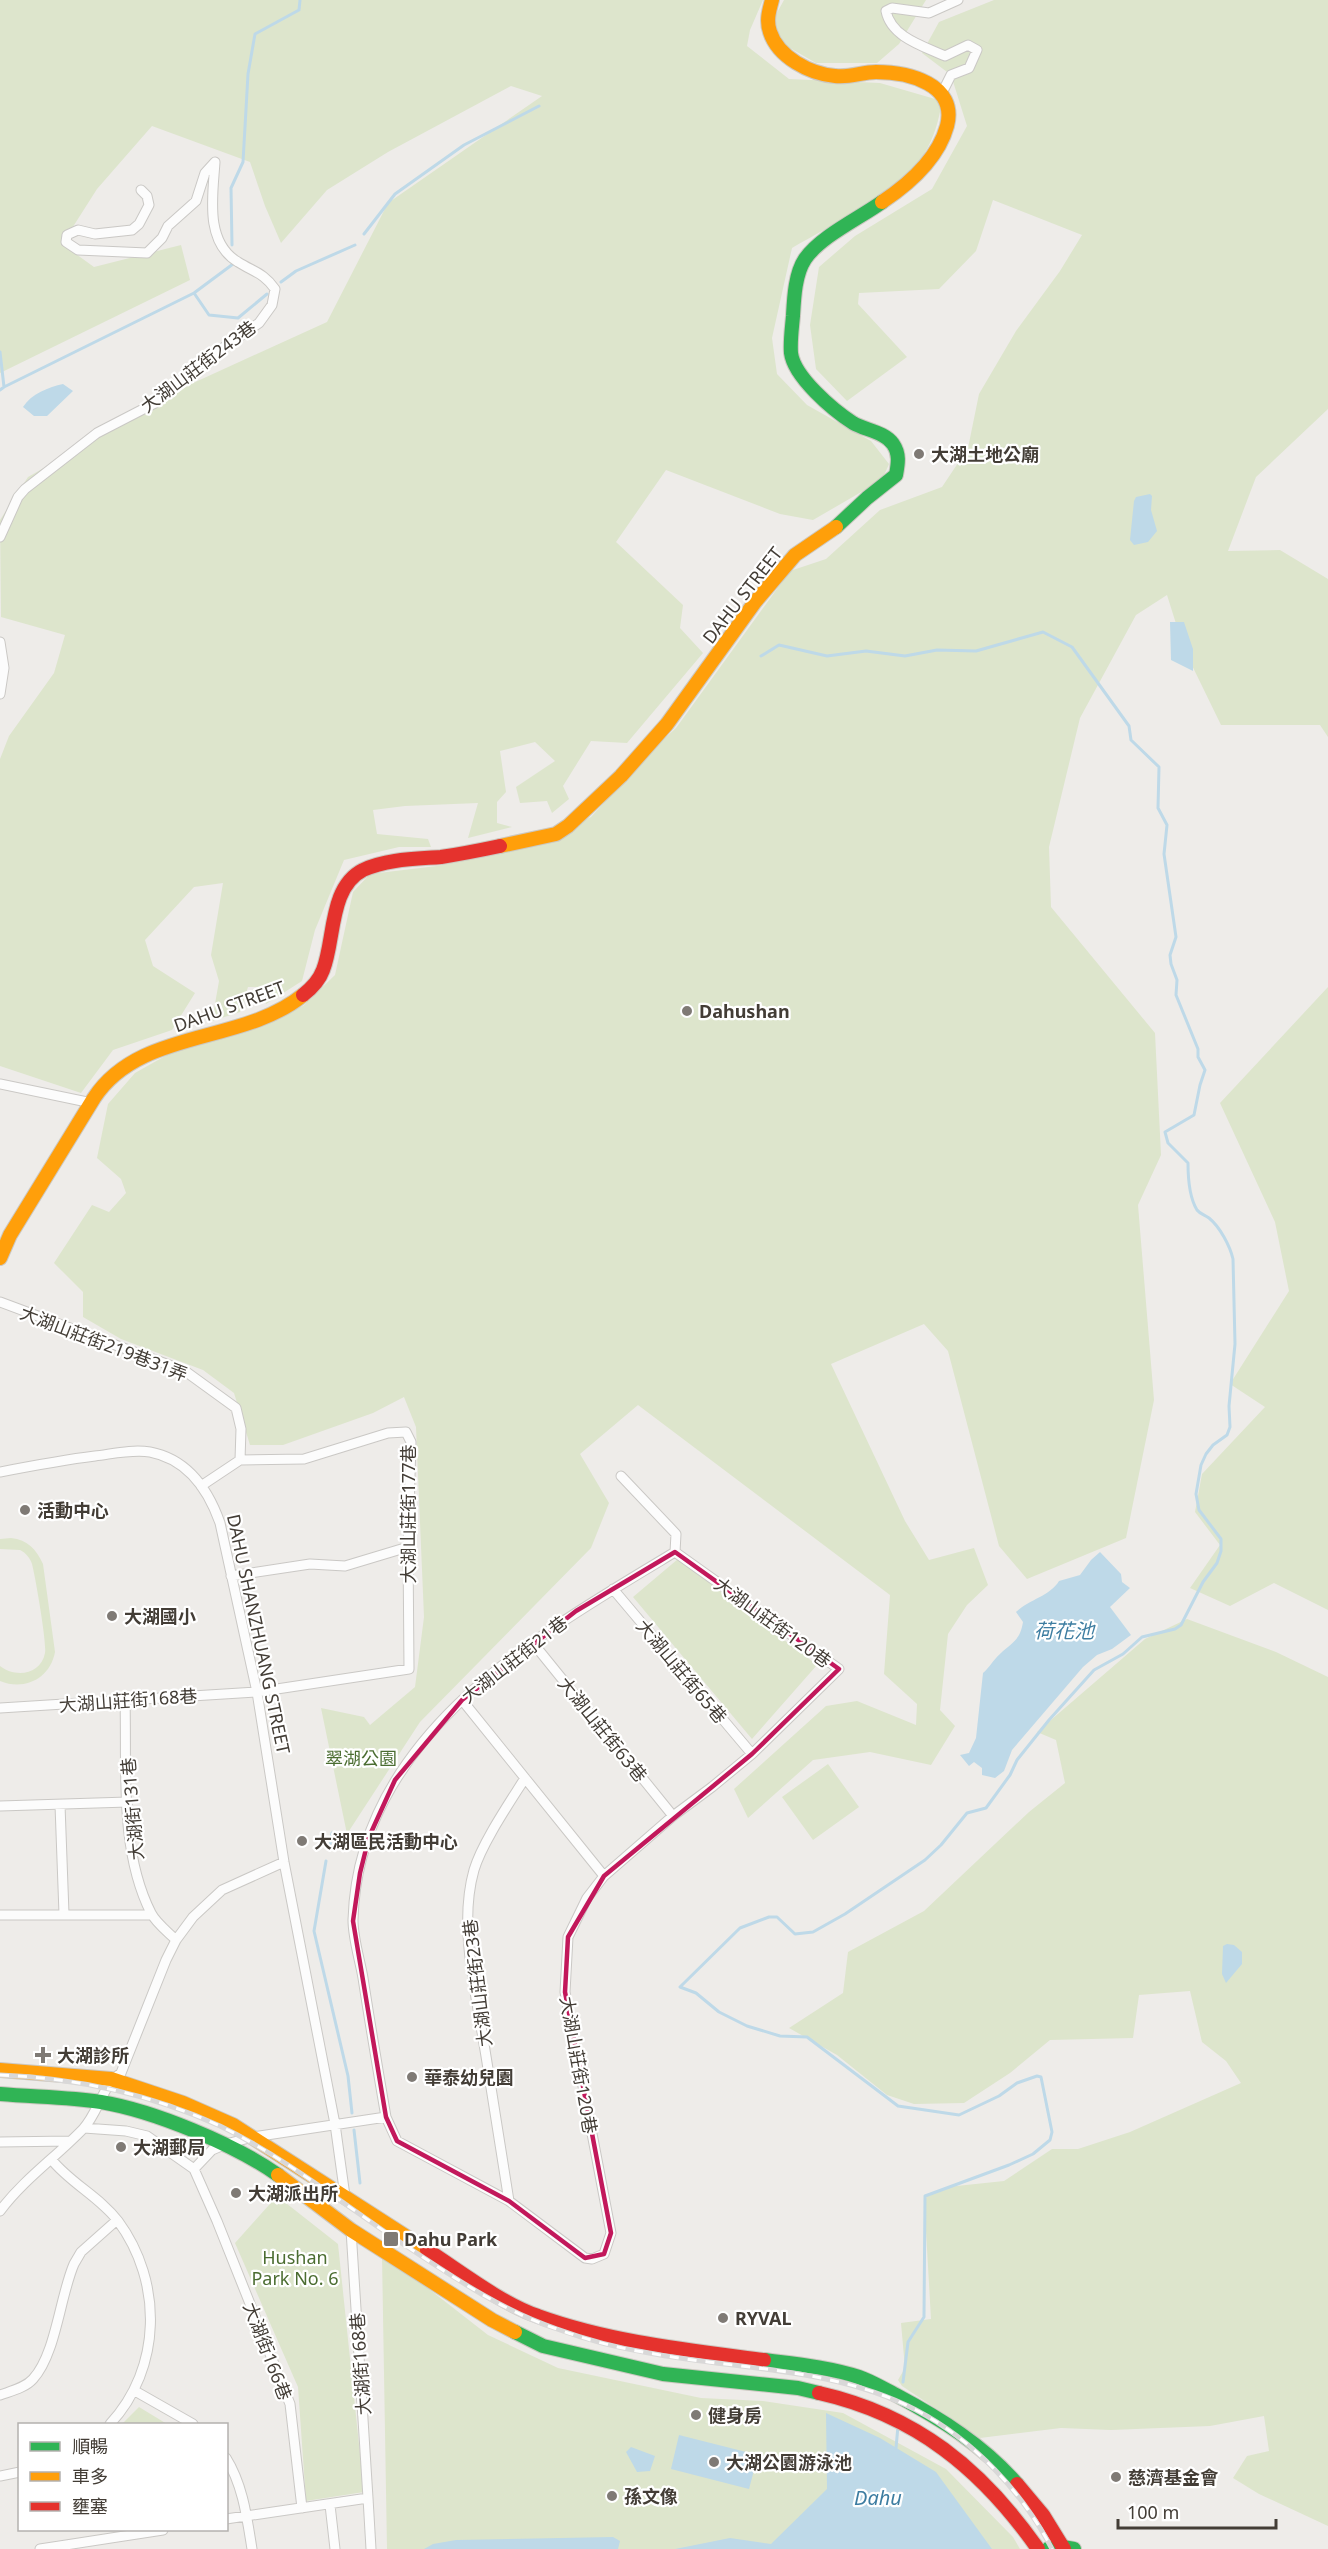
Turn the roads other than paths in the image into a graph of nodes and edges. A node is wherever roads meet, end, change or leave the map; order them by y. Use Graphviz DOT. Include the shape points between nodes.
graph roads {
  1 [pos="772,0"];
  2 [pos="958,0"];
  3 [pos="942,93"];
  4 [pos="141,190"];
  5 [pos="0,537"];
  6 [pos="0,642"];
  7 [pos="0,694"];
  8 [pos="0,1084"];
  9 [pos="92,1103"];
  10 [pos="0,1258"];
  11 [pos="0,1302"];
  12 [pos="240,1460"];
  13 [pos="0,1472"];
  14 [pos="621,1476"];
  15 [pos="201,1486"];
  16 [pos="408,1547"];
  17 [pos="675,1552"];
  18 [pos="231,1576"];
  19 [pos="613,1589"];
  20 [pos="533,1643"];
  21 [pos="409,1669"];
  22 [pos="257,1692"];
  23 [pos="125,1700"];
  24 [pos="462,1700"];
  25 [pos="0,1708"];
  26 [pos="752,1754"];
  27 [pos="525,1778"];
  28 [pos="128,1802"];
  29 [pos="60,1805"];
  30 [pos="0,1806"];
  31 [pos="673,1816"];
  32 [pos="284,1862"];
  33 [pos="604,1876"];
  34 [pos="64,1914"];
  35 [pos="0,1915"];
  36 [pos="152,1915"];
  37 [pos="176,1940"];
  38 [pos="0,2070"];
  39 [pos="111,2079"];
  40 [pos="0,2094"];
  41 [pos="100,2102"];
  42 [pos="386,2117"];
  43 [pos="335,2124"];
  44 [pos="84,2128"];
  45 [pos="253,2137"];
  46 [pos="70,2140"];
  47 [pos="0,2142"];
  48 [pos="226,2144"];
  49 [pos="51,2159"];
  50 [pos="194,2169"];
  51 [pos="345,2196"];
  52 [pos="509,2200"];
  53 [pos="0,2211"];
  54 [pos="117,2220"];
  55 [pos="351,2230"];
  56 [pos="135,2391"];
  57 [pos="0,2395"];
  58 [pos="111,2423"];
  59 [pos="187,2423"];
  60 [pos="228,2461"];
  61 [pos="18,2472"];
  62 [pos="0,2476"];
  63 [pos="368,2498"];
  64 [pos="330,2505"];
  65 [pos="302,2508"];
  66 [pos="247,2516"];
  67 [pos="228,2519"];
  68 [pos="151,2531"];
  69 [pos="1067,2548"];
  70 [pos="40,2549"];
  71 [pos="252,2549"];
  72 [pos="335,2549"];
  73 [pos="371,2549"];
  74 [pos="1038,2549"];
  75 [pos="1048,2549"];
  1 -- 3 [label="main road" via="768,15 772,40 798,64 848,77 873,72 898,74"];
  2 -- 3 [label="street" via="930,13 885,10 888,21 914,44 945,56 968,45 977,50 969,68 951,75"];
  3 -- 9 [label="main road, DAHU STREET" via="949,121 939,144 912,180 835,233 805,259 794,302 791,353 797,370 828,404 893,444 899,460 896,476 837,526 795,555 755,602 667,723 603,795 568,826 556,834 453,855 409,858 363,870 344,891 334,920 330,957 303,997 234,1027 130,1063 106,1082"];
  4 -- 5 [label="street, 大湖山莊街243巷" via="149,206 132,230 95,234 78,230 67,235 66,242 78,250 147,253 168,226 196,201 206,173 215,162 212,221 220,244 235,261 267,277 275,290 272,305 259,323 219,349 154,403 97,433 25,489"];
  6 -- 7 [label="street" via="4,668"];
  8 -- 9 [label="street"];
  9 -- 10 [label="main road" via="10,1235"];
  11 -- 12 [label="street, 大湖山莊街219巷31弄" via="185,1371 236,1408 241,1429"];
  12 -- 15 [label="street"];
  12 -- 16 [label="street, 大湖山莊街177巷" via="304,1459 388,1433 406,1432 411,1442"];
  13 -- 15 [label="street, DAHU SHANZHUANG STREET" via="92,1456 148,1452 184,1466"];
  14 -- 17 [label="street" via="676,1534"];
  15 -- 18 [label="street, DAHU SHANZHUANG STREET" via="213,1503"];
  16 -- 18 [label="street" via="345,1566 310,1564"];
  16 -- 21 [label="street, 大湖山莊街177巷"];
  17 -- 19 [label="street, 大湖山莊街21巷"];
  17 -- 26 [label="street, 大湖山莊街120巷" via="839,1669"];
  18 -- 22 [label="street, DAHU SHANZHUANG STREET"];
  19 -- 20 [label="street, 大湖山莊街21巷"];
  19 -- 26 [label="street, 大湖山莊街65巷"];
  20 -- 24 [label="street, 大湖山莊街21巷"];
  20 -- 31 [label="street, 大湖山莊街63巷"];
  21 -- 22 [label="street, 大湖山莊街168巷"];
  22 -- 23 [label="street, 大湖山莊街168巷"];
  22 -- 32 [label="street, DAHU SHANZHUANG STREET"];
  23 -- 25 [label="street, 大湖山莊街168巷"];
  23 -- 28 [label="street, 大湖街131巷"];
  24 -- 27 [label="street"];
  24 -- 42 [label="street, 大湖山莊街21巷" via="395,1780 369,1837 360,1874 353,1921"];
  26 -- 31 [label="street, 大湖山莊街120巷"];
  27 -- 33 [label="street"];
  27 -- 52 [label="street, 大湖山莊街23巷" via="475,1867 468,1894 474,1983"];
  28 -- 29 [label="street"];
  28 -- 36 [label="street, 大湖街131巷" via="131,1845"];
  29 -- 30 [label="street"];
  29 -- 34 [label="street"];
  31 -- 33 [label="street, 大湖山莊街120巷"];
  32 -- 37 [label="street" via="222,1890 193,1917"];
  32 -- 43 [label="street, DAHU SHANZHUANG STREET"];
  33 -- 52 [label="street, 大湖山莊街120巷" via="587,1898 568,1937 565,1992 611,2233 604,2254 585,2258"];
  34 -- 35 [label="street"];
  34 -- 36 [label="street"];
  36 -- 37 [label="street, 大湖街131巷"];
  37 -- 39 [label="street" via="122,2073"];
  38 -- 39 [label="main road"];
  39 -- 41 [label="street"];
  39 -- 45 [label="main road" via="183,2103"];
  40 -- 41 [label="main road"];
  41 -- 44 [label="street"];
  41 -- 48 [label="main road" via="144,2113"];
  42 -- 43 [label="street"];
  42 -- 52 [label="street, 大湖山莊街120巷" via="397,2140"];
  43 -- 45 [label="street"];
  43 -- 51 [label="street, DAHU SHANZHUANG STREET"];
  44 -- 46 [label="street"];
  44 -- 50 [label="street" via="147,2136"];
  45 -- 48 [label="street"];
  45 -- 51 [label="main road"];
  46 -- 47 [label="street"];
  46 -- 49 [label="street"];
  48 -- 50 [label="street" via="212,2151"];
  48 -- 55 [label="main road" via="275,2173"];
  49 -- 53 [label="street"];
  49 -- 54 [label="street"];
  50 -- 65 [label="street, 大湖街166巷" via="290,2404"];
  51 -- 69 [label="main road" via="536,2316 672,2348 803,2365 860,2377 886,2389 964,2435 999,2463"];
  54 -- 56 [label="street" via="143,2266 150,2293 151,2327"];
  54 -- 57 [label="street" via="81,2252 74,2264 44,2363 33,2380"];
  55 -- 63 [label="street, 大湖街168巷"];
  55 -- 74 [label="main road" via="492,2320 543,2346 663,2374 798,2388 851,2400 906,2423 963,2463 994,2492"];
  56 -- 58 [label="street"];
  56 -- 59 [label="street"];
  60 -- 66 [label="street"];
  61 -- 62 [label="street"];
  63 -- 64 [label="street"];
  63 -- 73 [label="street, 大湖街168巷"];
  64 -- 65 [label="street"];
  64 -- 72 [label="street"];
  65 -- 66 [label="street"];
  66 -- 67 [label="street"];
  66 -- 71 [label="street"];
  68 -- 70 [label="street"];
  69 -- 75 [label="main road"];
}
